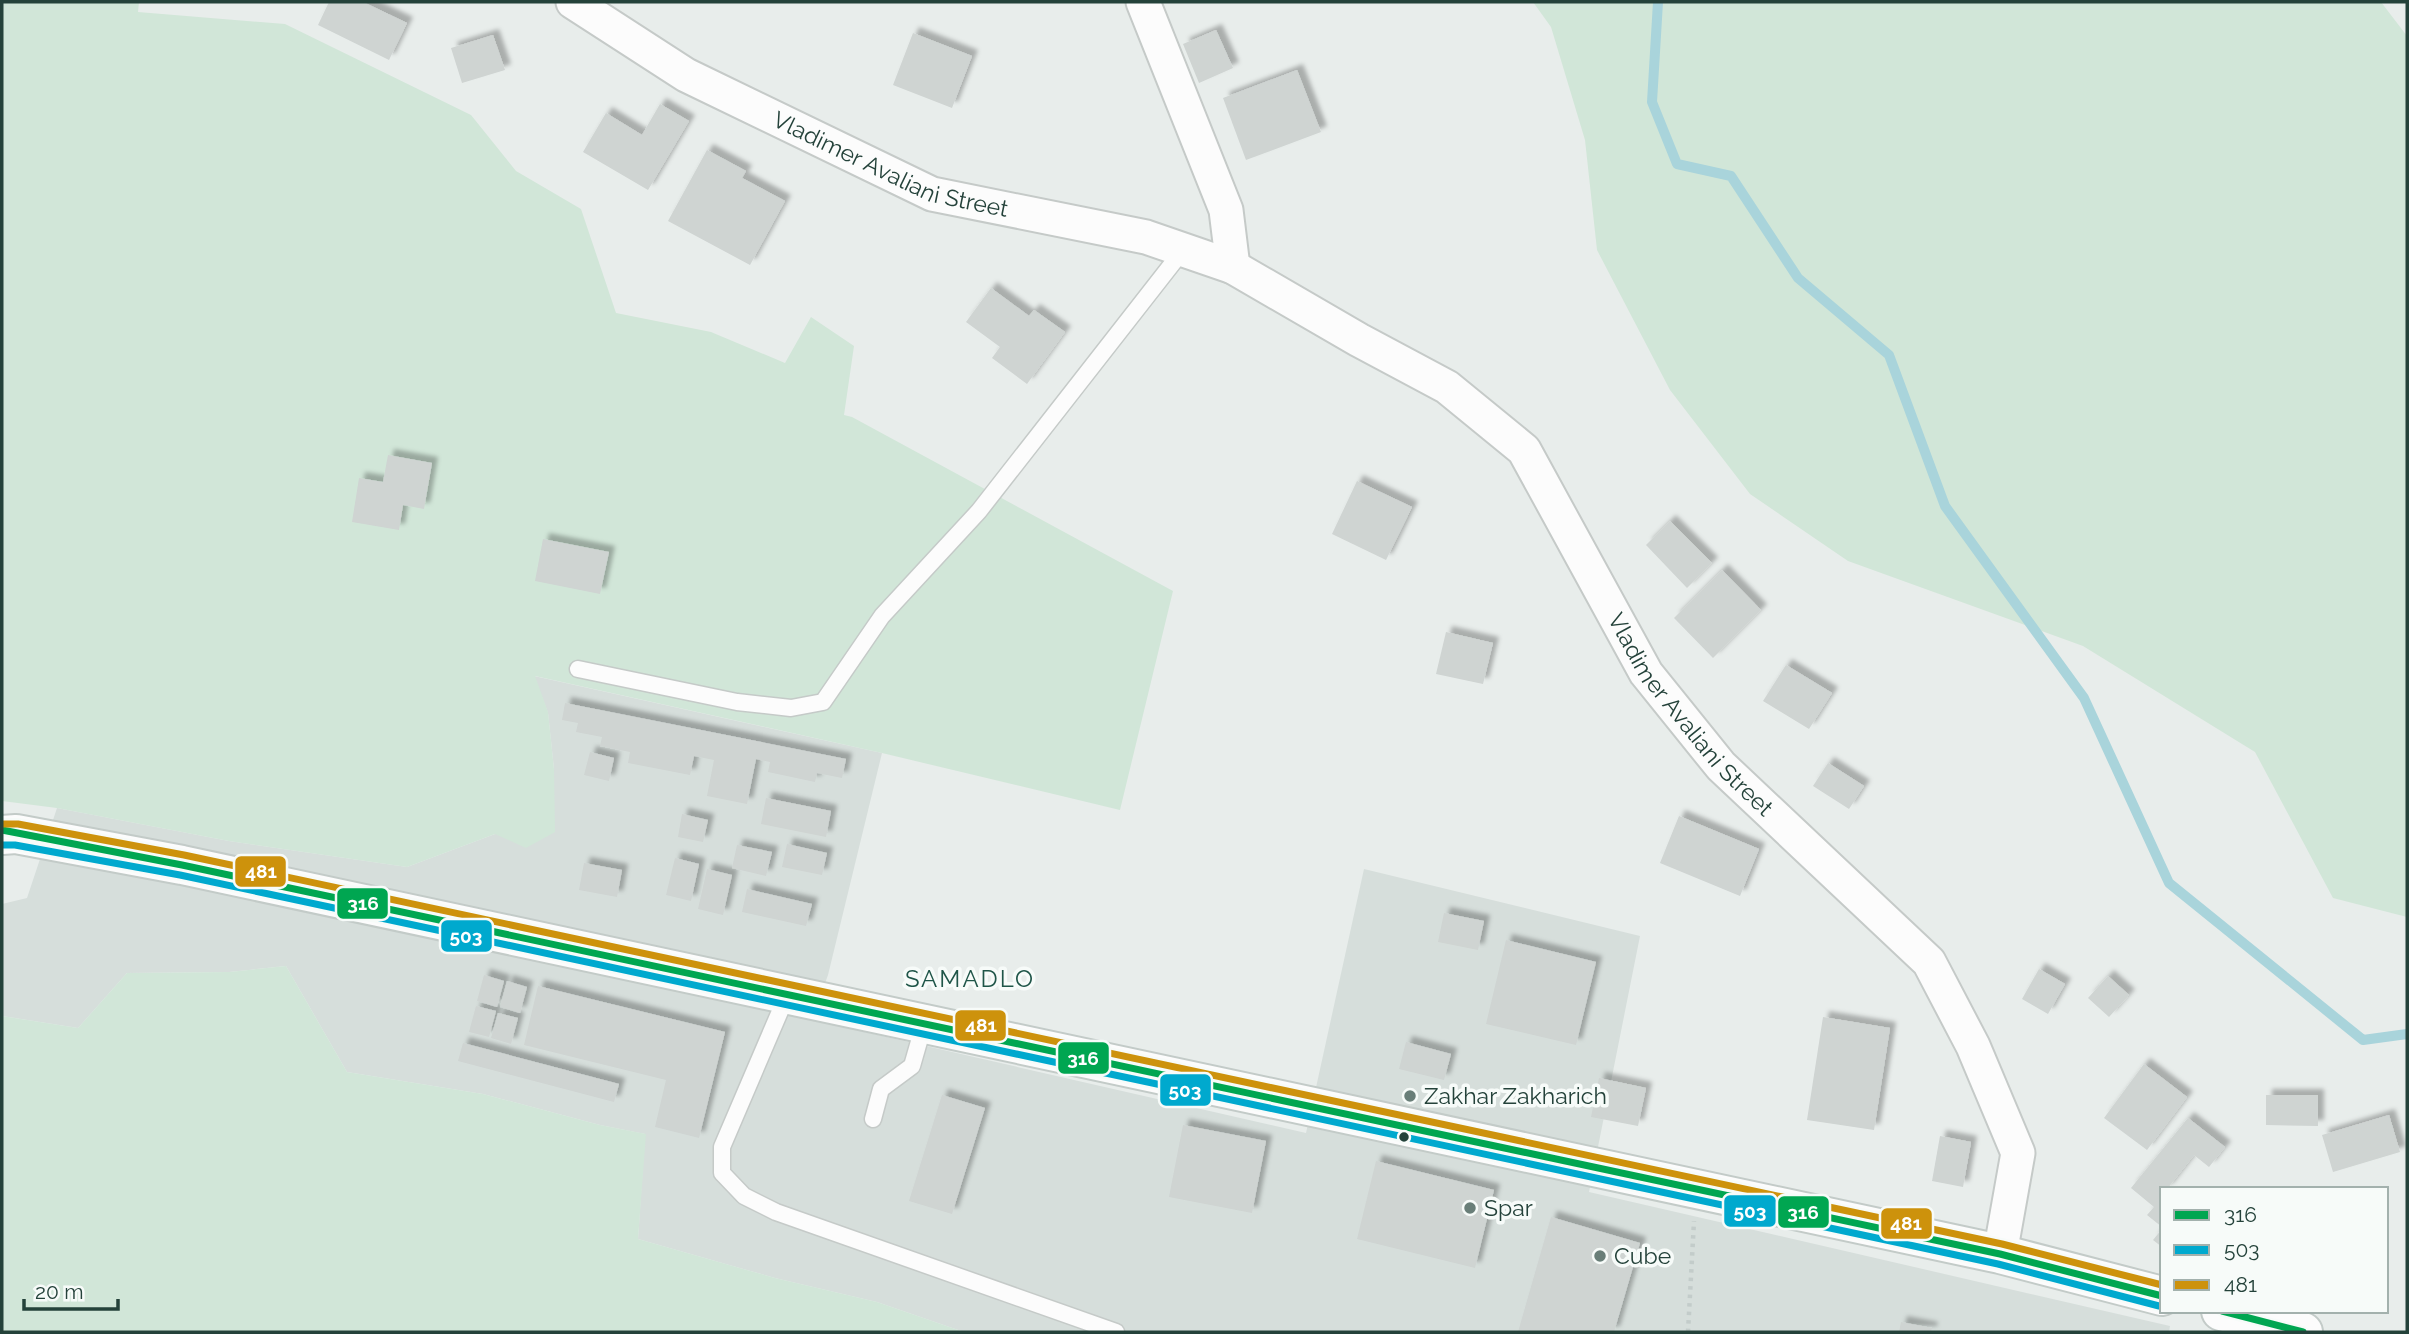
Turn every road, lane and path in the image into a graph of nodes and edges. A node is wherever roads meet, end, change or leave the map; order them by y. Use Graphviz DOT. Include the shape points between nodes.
graph roads {
  1 [pos="573,2"];
  2 [pos="1143,2"];
  3 [pos="1183,250"];
  4 [pos="1233,267"];
  5 [pos="578,669"];
  6 [pos="6,833"];
  7 [pos="787,995"];
  8 [pos="924,1024"];
  9 [pos="873,1119"];
  10 [pos="1696,1190"];
  11 [pos="2000,1254"];
  12 [pos="2160,1295"];
  13 [pos="2229,1313"];
  14 [pos="1116,1332"];
  15 [pos="1688,1332"];
  16 [pos="2303,1332"];
  1 -- 3 [label="street, Vladimer Avaliani Street" via="686,75 932,194 1146,237"];
  2 -- 4 [label="street" via="1226,210"];
  3 -- 4 [label="street, Vladimer Avaliani Street"];
  3 -- 5 [label="lane" via="979,510 881,616 823,702 791,708 737,702"];
  4 -- 11 [label="street, Vladimer Avaliani Street" via="1447,387 1524,450 1646,673 1721,766 1928,962 1973,1046 2018,1153"];
  6 -- 7 [label="main road" via="182,865"];
  7 -- 8 [label="main road"];
  7 -- 14 [label="lane" via="722,1147 722,1173 744,1196 776,1212"];
  8 -- 9 [label="lane" via="912,1066 881,1089"];
  8 -- 10 [label="main road"];
  10 -- 11 [label="main road"];
  10 -- 15 [label="path"];
  11 -- 12 [label="main road"];
  13 -- 16 [label="main road"];
}
